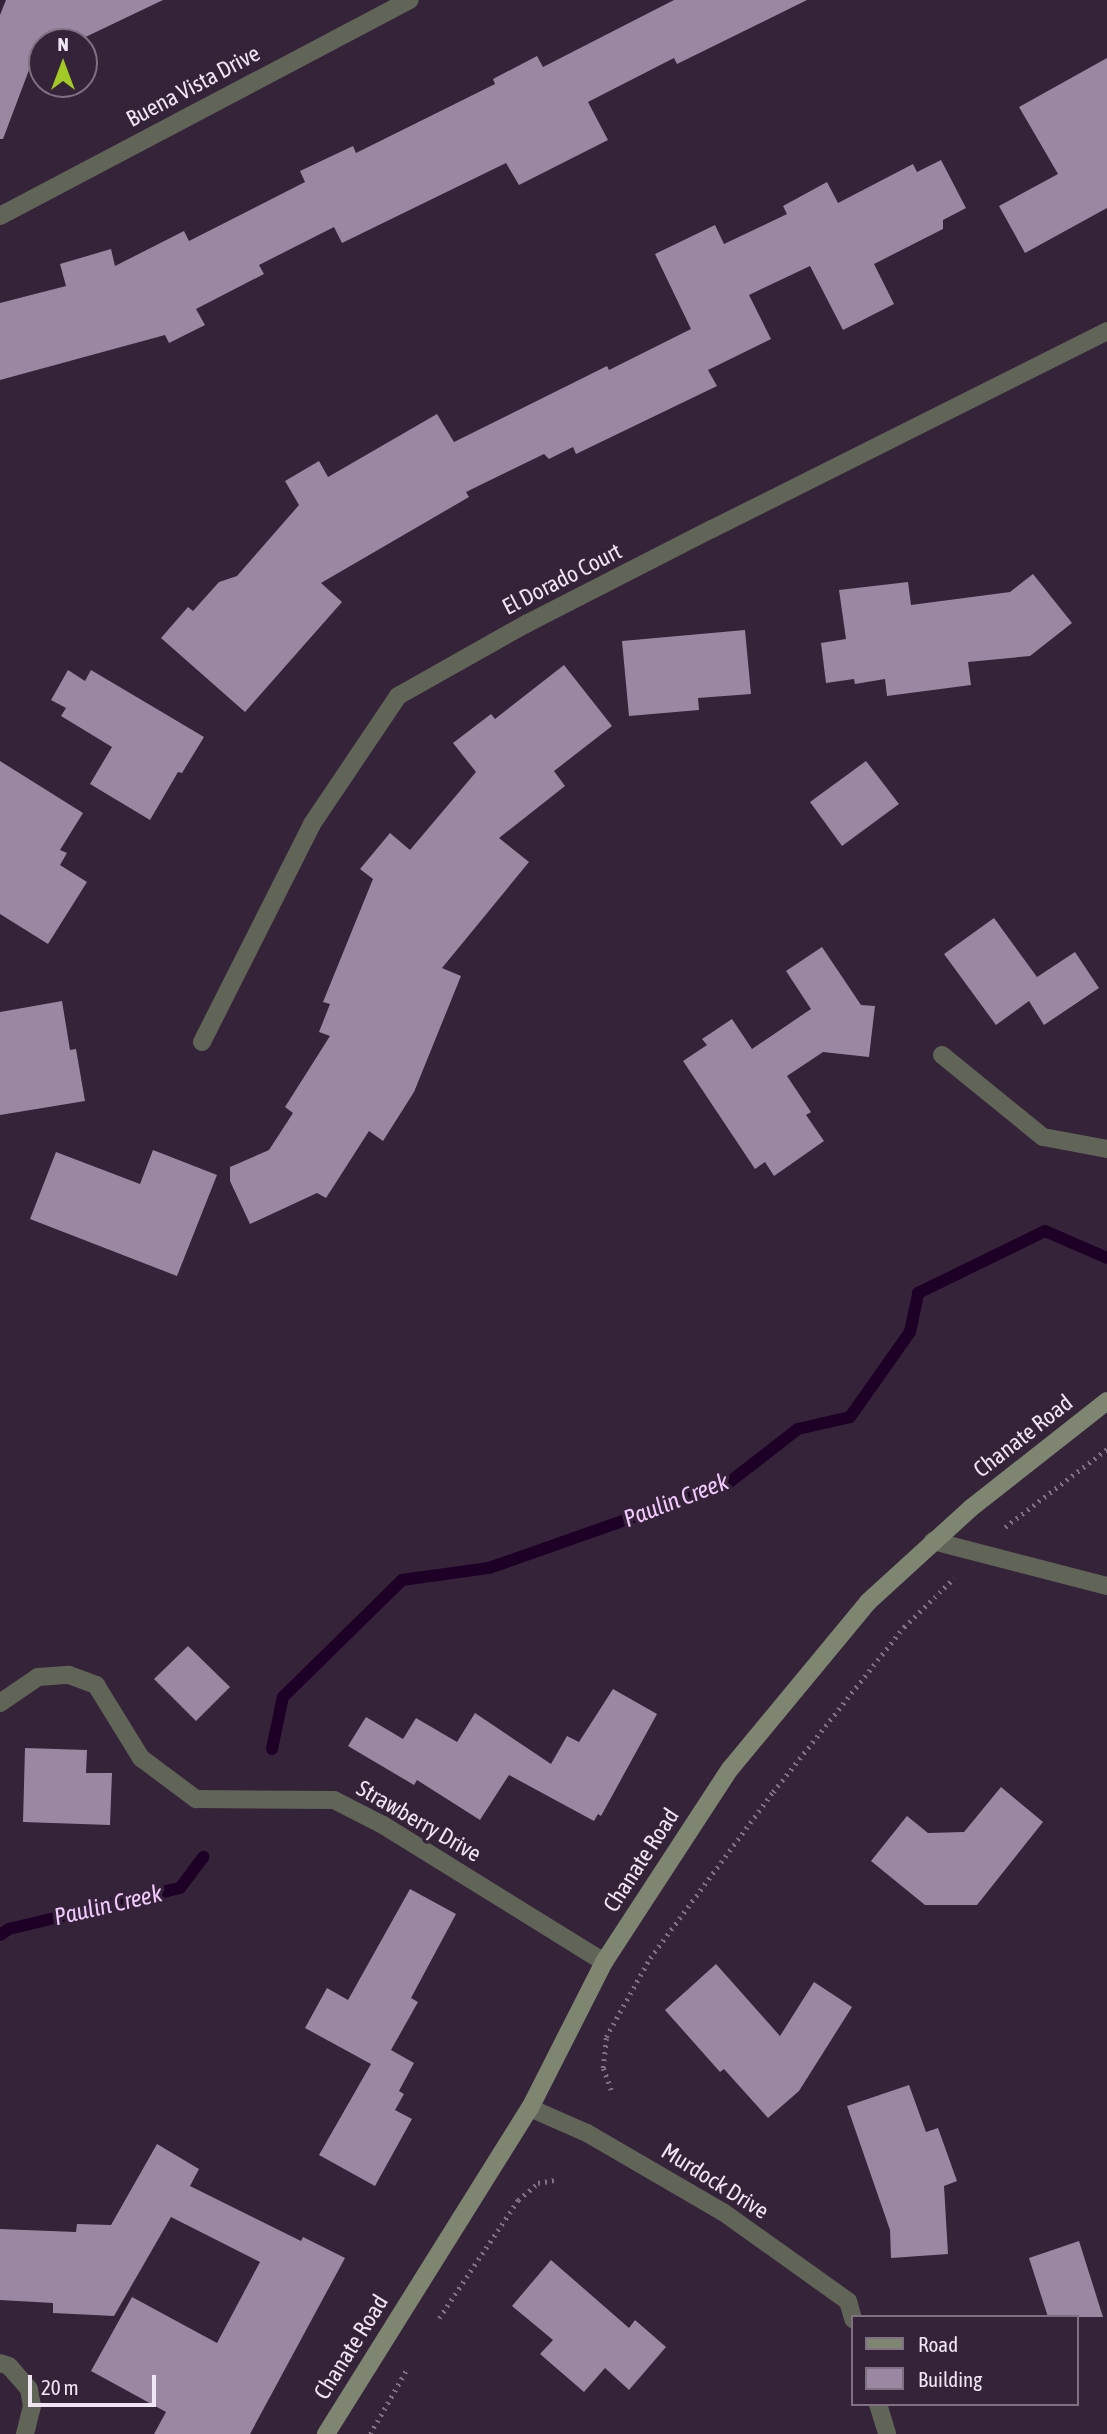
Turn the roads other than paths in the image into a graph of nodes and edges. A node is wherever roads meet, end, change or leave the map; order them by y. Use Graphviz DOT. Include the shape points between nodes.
graph roads {
  1 [pos="410,0"];
  2 [pos="0,216"];
  3 [pos="1107,331"];
  4 [pos="202,1042"];
  5 [pos="942,1055"];
  6 [pos="1107,1149"];
  7 [pos="1107,1401"];
  8 [pos="933,1541"];
  9 [pos="1107,1586"];
  10 [pos="0,1703"];
  11 [pos="604,1962"];
  12 [pos="530,2108"];
  13 [pos="852,2315"];
  14 [pos="0,2363"];
  15 [pos="879,2406"];
  16 [pos="25,2434"];
  17 [pos="326,2434"];
  18 [pos="887,2434"];
  1 -- 2 [label="street, Buena Vista Drive"];
  3 -- 4 [label="street, El Dorado Court" via="662,554 398,696 312,824"];
  5 -- 6 [label="street" via="1043,1137"];
  7 -- 8 [label="street, Chanate Road"];
  8 -- 9 [label="street"];
  8 -- 11 [label="street, Chanate Road" via="868,1602 730,1769"];
  10 -- 11 [label="street, Strawberry Drive" via="38,1677 69,1675 96,1685 141,1758 196,1799 334,1800 383,1825"];
  11 -- 12 [label="street, Chanate Road"];
  12 -- 13 [label="street, Murdock Drive" via="587,2133 723,2212 848,2301"];
  12 -- 17 [label="street, Chanate Road"];
  14 -- 16 [label="street" via="9,2366 29,2389 32,2406"];
  15 -- 18 [label="street"];
}
